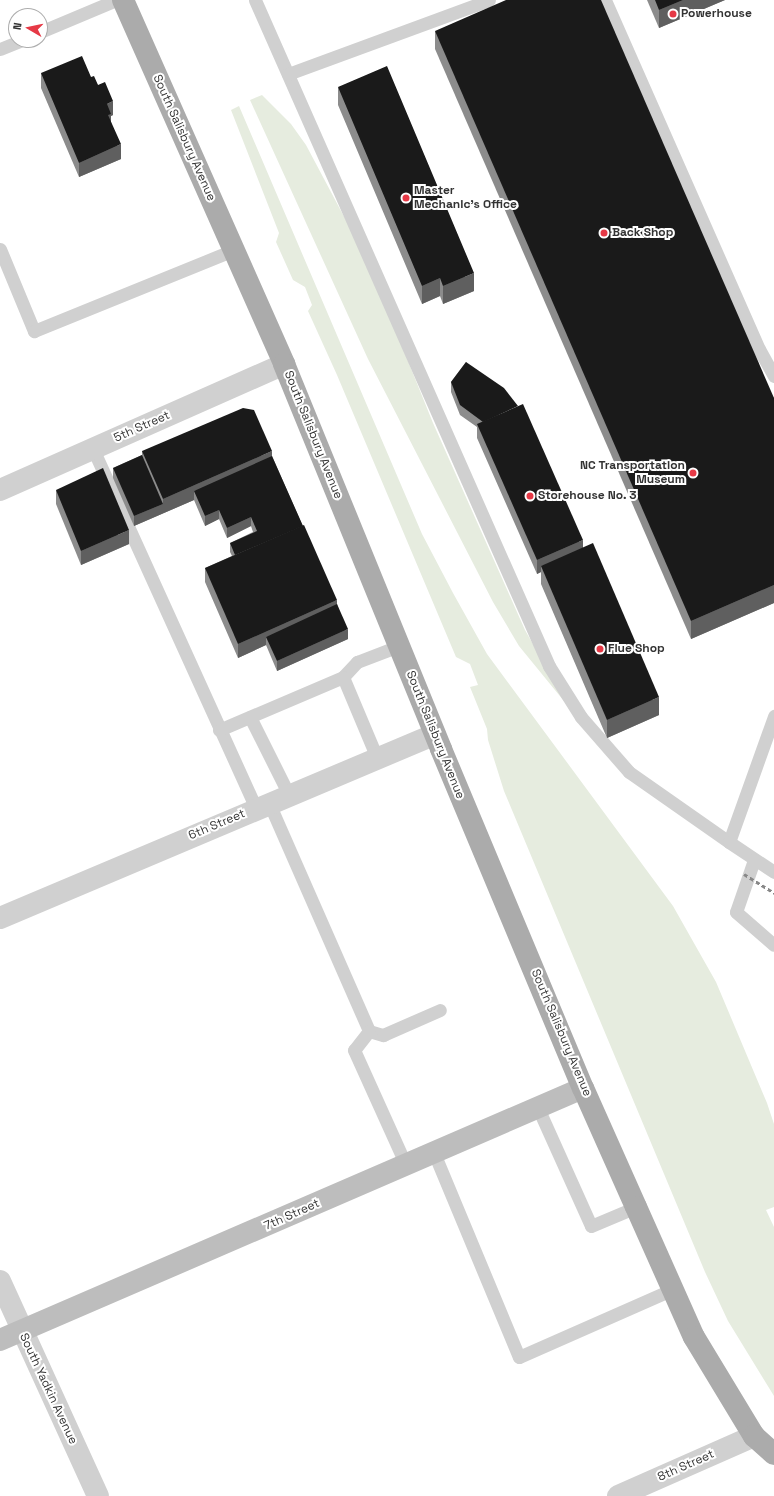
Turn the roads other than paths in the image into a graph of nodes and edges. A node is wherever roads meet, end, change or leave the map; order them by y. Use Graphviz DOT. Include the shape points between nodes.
graph roads {
  1 [pos="116,0"];
  2 [pos="123,0"];
  3 [pos="255,0"];
  4 [pos="489,0"];
  5 [pos="605,0"];
  6 [pos="48,29"];
  7 [pos="288,74"];
  8 [pos="0,249"];
  9 [pos="233,250"];
  10 [pos="284,364"];
  11 [pos="774,376"];
  12 [pos="93,449"];
  13 [pos="0,490"];
  14 [pos="399,646"];
  15 [pos="344,677"];
  16 [pos="774,716"];
  17 [pos="250,717"];
  18 [pos="219,730"];
  19 [pos="435,734"];
  20 [pos="377,758"];
  21 [pos="271,802"];
  22 [pos="730,842"];
  23 [pos="754,860"];
  24 [pos="774,872"];
  25 [pos="0,918"];
  26 [pos="774,945"];
  27 [pos="440,1010"];
  28 [pos="369,1031"];
  29 [pos="583,1088"];
  30 [pos="538,1108"];
  31 [pos="434,1153"];
  32 [pos="406,1165"];
  33 [pos="636,1207"];
  34 [pos="0,1281"];
  35 [pos="673,1289"];
  36 [pos="22,1332"];
  37 [pos="0,1340"];
  38 [pos="754,1436"];
  39 [pos="774,1454"];
  40 [pos="98,1496"];
  41 [pos="618,1496"];
  1 -- 6 [label="lane"];
  2 -- 9 [label="main road, South Salisbury Avenue"];
  3 -- 7 [label="lane"];
  4 -- 7 [label="lane"];
  5 -- 11 [label="lane" via="759,349"];
  7 -- 22 [label="lane" via="549,666 580,717 629,772"];
  8 -- 9 [label="lane" via="34,331"];
  9 -- 10 [label="main road, South Salisbury Avenue"];
  10 -- 12 [label="street, 5th Street"];
  10 -- 14 [label="main road, South Salisbury Avenue"];
  12 -- 13 [label="street, 5th Street"];
  12 -- 18 [label="lane"];
  14 -- 15 [label="lane" via="356,662"];
  14 -- 19 [label="main road, South Salisbury Avenue"];
  15 -- 17 [label="lane"];
  15 -- 20 [label="lane"];
  16 -- 22 [label="lane"];
  17 -- 18 [label="lane"];
  17 -- 21 [label="lane"];
  18 -- 21 [label="lane"];
  19 -- 20 [label="street, 6th Street"];
  19 -- 29 [label="main road, South Salisbury Avenue"];
  20 -- 21 [label="street, 6th Street"];
  21 -- 25 [label="street, 6th Street"];
  21 -- 28 [label="lane"];
  22 -- 23 [label="lane"];
  23 -- 24 [label="lane"];
  23 -- 26 [label="lane" via="736,912"];
  27 -- 28 [label="lane" via="382,1035"];
  28 -- 32 [label="lane" via="354,1050"];
  29 -- 30 [label="street, 7th Street"];
  29 -- 33 [label="main road, South Salisbury Avenue"];
  30 -- 31 [label="street, 7th Street"];
  30 -- 33 [label="lane" via="591,1226"];
  31 -- 32 [label="street, 7th Street"];
  31 -- 35 [label="lane" via="519,1357"];
  32 -- 36 [label="street, 7th Street"];
  33 -- 35 [label="main road, South Salisbury Avenue"];
  34 -- 36 [label="street, South Yadkin Avenue"];
  35 -- 38 [label="main road, South Salisbury Avenue" via="694,1337"];
  36 -- 37 [label="street, 7th Street"];
  36 -- 40 [label="street, South Yadkin Avenue"];
  38 -- 39 [label="main road, South Salisbury Avenue"];
  38 -- 41 [label="street, 8th Street"];
}
